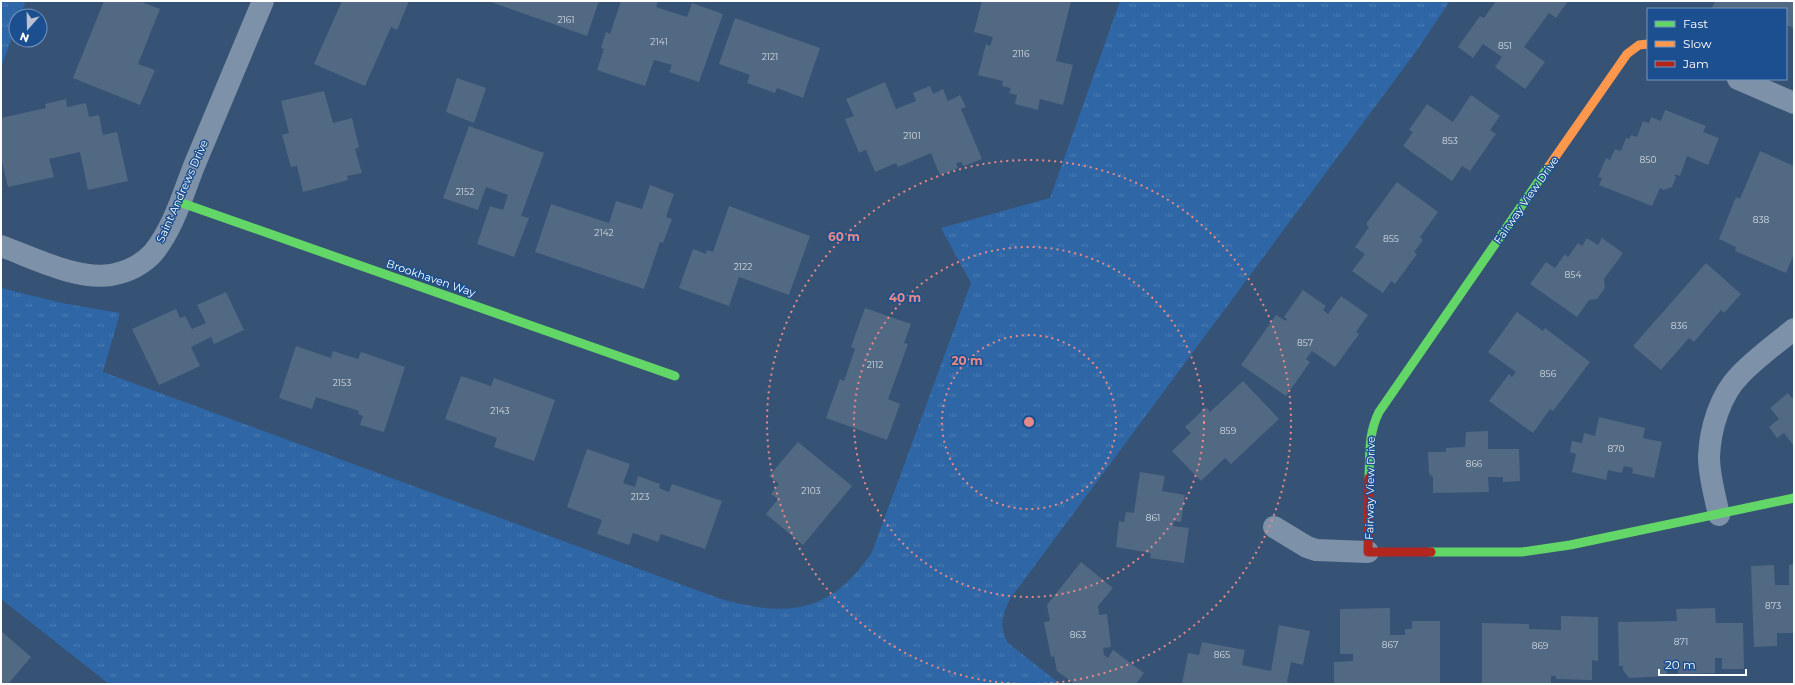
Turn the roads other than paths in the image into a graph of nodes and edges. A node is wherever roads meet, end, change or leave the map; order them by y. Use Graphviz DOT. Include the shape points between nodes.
graph roads {
  1 [pos="263,1"];
  2 [pos="1647,44"];
  3 [pos="1740,80"];
  4 [pos="1794,103"];
  5 [pos="179,202"];
  6 [pos="1,246"];
  7 [pos="1794,329"];
  8 [pos="675,376"];
  9 [pos="1794,498"];
  10 [pos="1719,515"];
  11 [pos="1274,527"];
  12 [pos="1368,552"];
  1 -- 5 [label="street, Saint Andrews Drive"];
  2 -- 12 [label="street, Fairway View Drive" via="1639,45 1627,54 1379,412 1372,426 1370,439"];
  3 -- 4 [label="street"];
  5 -- 6 [label="street, Saint Andrews Drive" via="152,254 134,268 112,274 92,276 72,272"];
  5 -- 8 [label="street, Brookhaven Way"];
  7 -- 10 [label="street" via="1740,375 1723,399 1715,422 1709,457"];
  9 -- 10 [label="street, Fairway View Drive"];
  10 -- 12 [label="street, Fairway View Drive" via="1522,552"];
  11 -- 12 [label="street" via="1316,550"];
}
